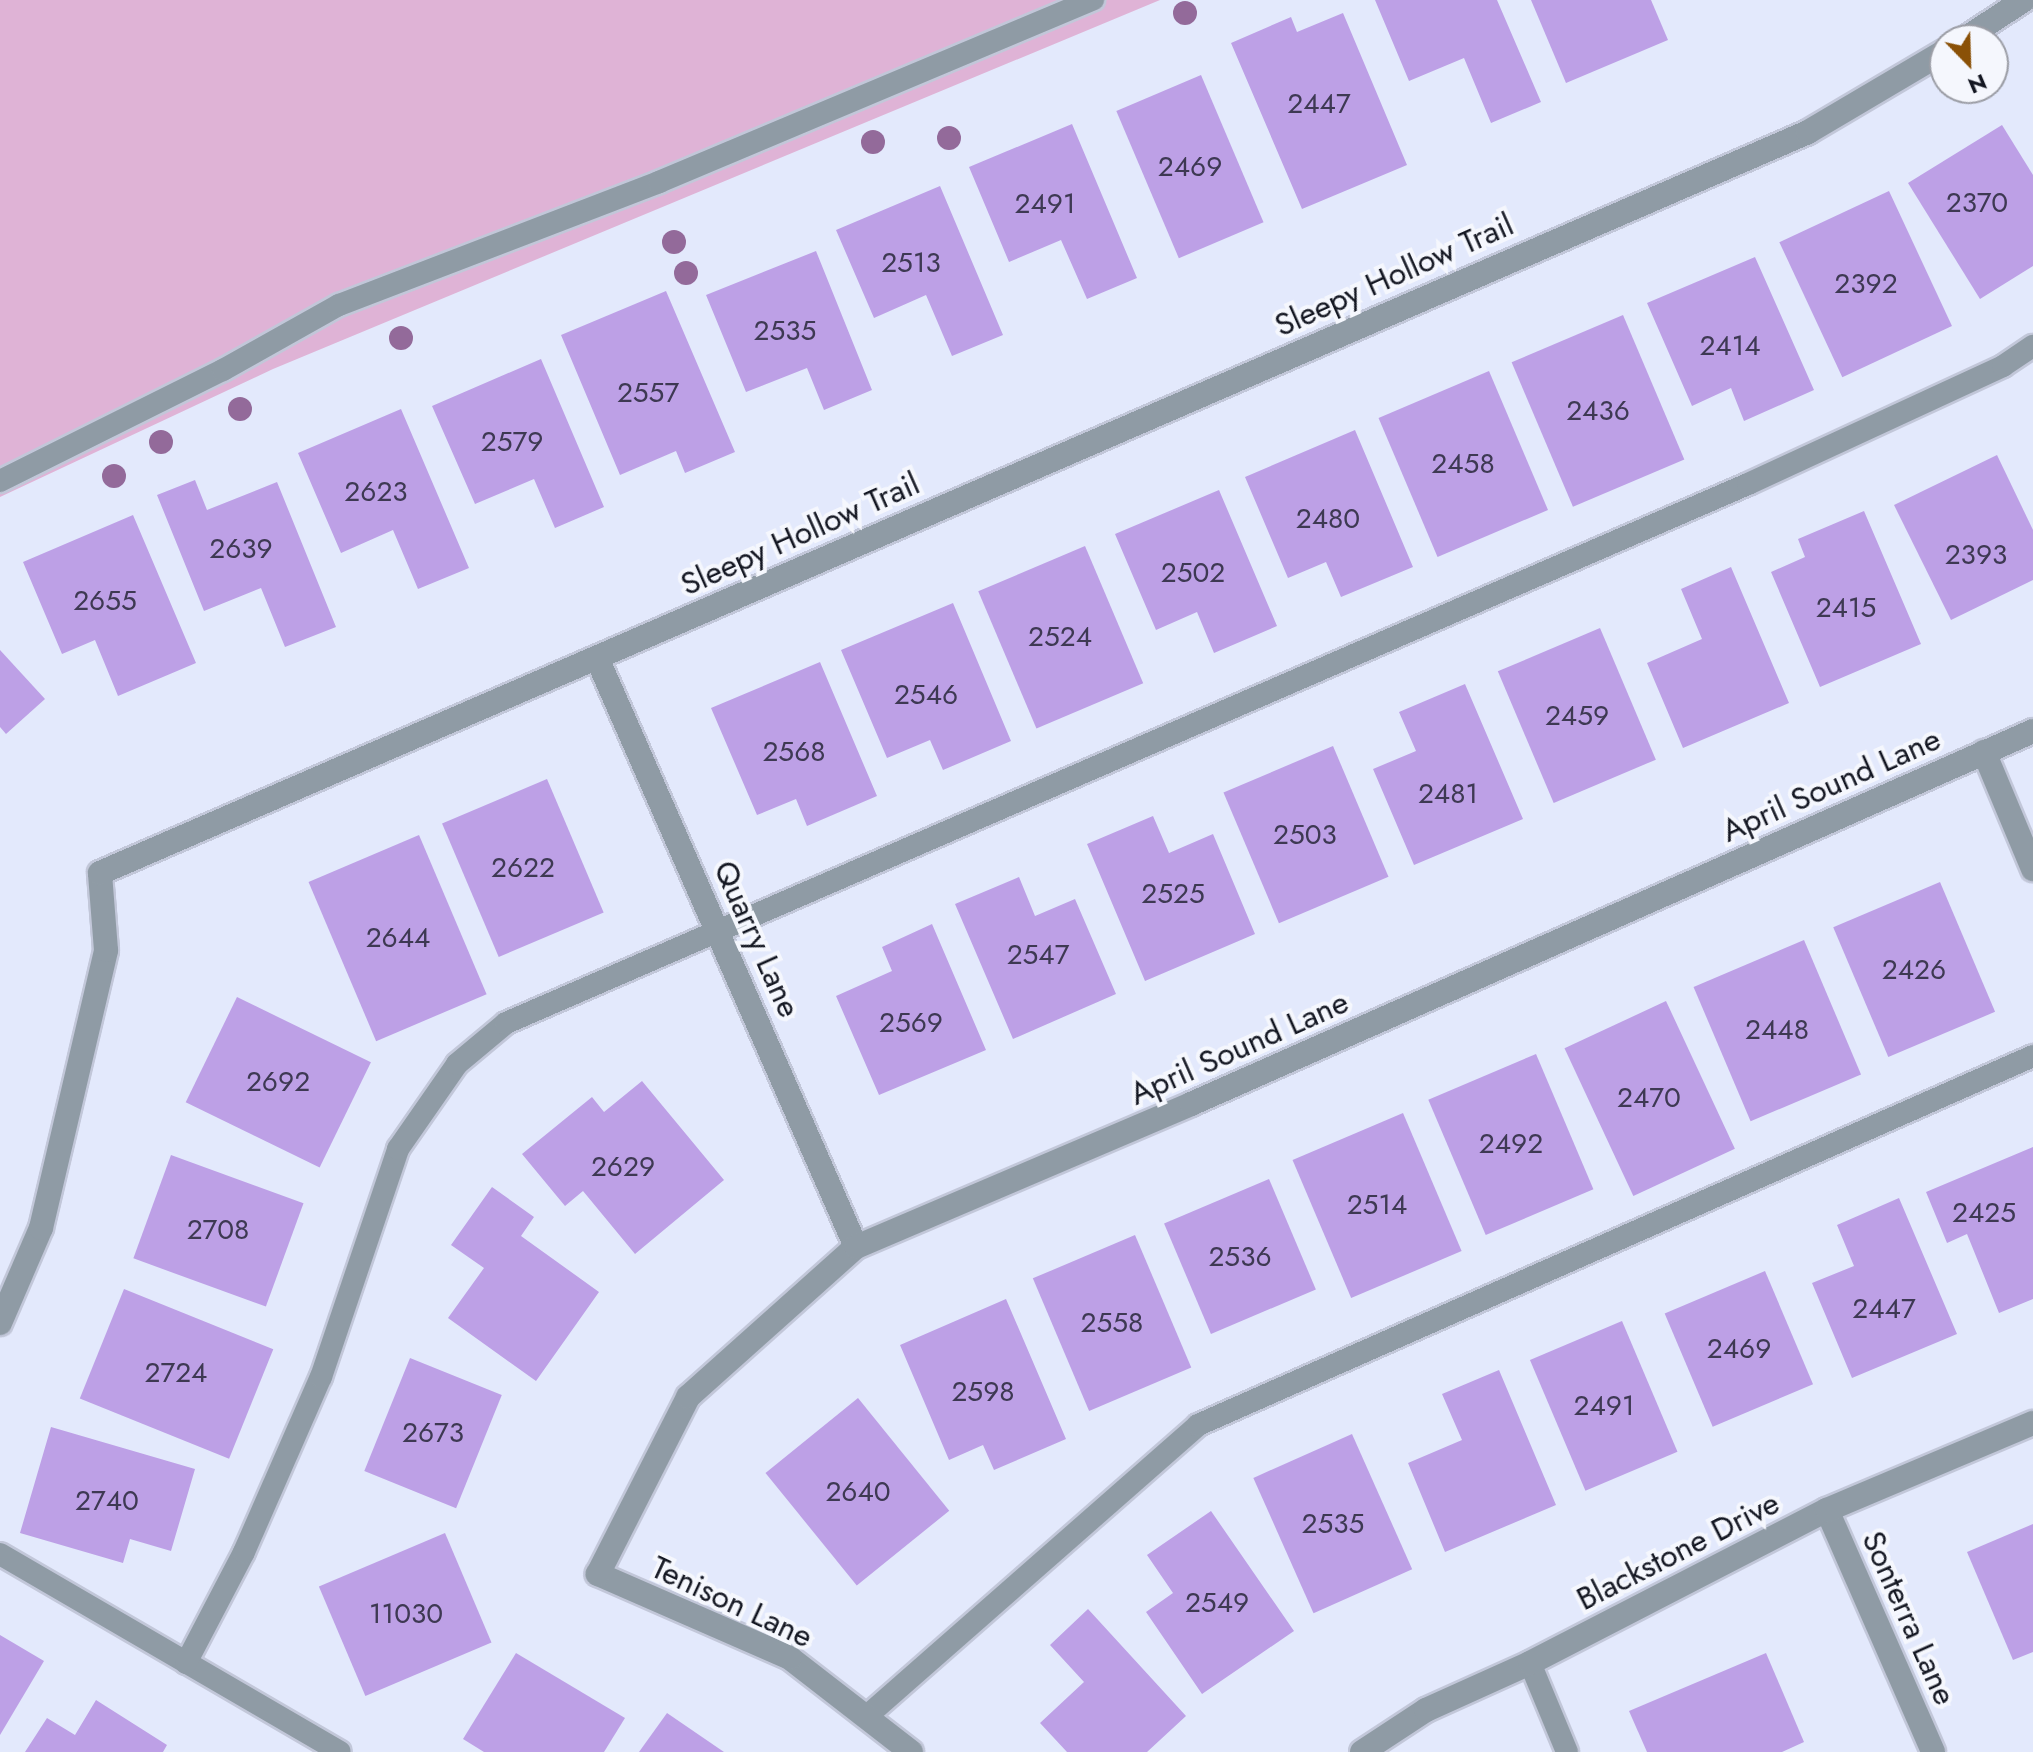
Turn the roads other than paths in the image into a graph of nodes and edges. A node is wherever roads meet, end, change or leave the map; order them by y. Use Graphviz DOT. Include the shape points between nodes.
graph roads {
  1 [pos="1093,0"];
  2 [pos="2024,0"];
  3 [pos="1987,24"];
  4 [pos="1929,60"];
  5 [pos="2033,346"];
  6 [pos="0,481"];
  7 [pos="597,658"];
  8 [pos="2033,731"];
  9 [pos="1984,752"];
  10 [pos="2033,869"];
  11 [pos="720,932"];
  12 [pos="2033,1056"];
  13 [pos="856,1247"];
  14 [pos="0,1323"];
  15 [pos="2033,1423"];
  16 [pos="1827,1510"];
  17 [pos="0,1554"];
  18 [pos="598,1574"];
  19 [pos="186,1663"];
  20 [pos="1530,1663"];
  21 [pos="867,1716"];
  22 [pos="340,1752"];
  23 [pos="911,1752"];
  24 [pos="1362,1752"];
  25 [pos="1567,1752"];
  26 [pos="1933,1752"];
  1 -- 6 [label="lane" via="630,194 339,305 171,398"];
  2 -- 3 [label="street"];
  4 -- 7 [label="street, Sleepy Hollow Trail" via="1808,132"];
  5 -- 11 [label="lane" via="2003,366 1748,484 1091,765"];
  7 -- 11 [label="street, Quarry Lane"];
  7 -- 14 [label="street, Sleepy Hollow Trail" via="100,873 106,950 41,1228"];
  8 -- 9 [label="street, April Sound Lane"];
  9 -- 10 [label="street"];
  9 -- 13 [label="street, April Sound Lane"];
  11 -- 13 [label="street, Quarry Lane"];
  11 -- 19 [label="lane" via="506,1023 457,1064 398,1149 321,1377 244,1552"];
  12 -- 21 [label="lane" via="1198,1425"];
  13 -- 18 [label="street, April Sound Lane" via="688,1397"];
  15 -- 16 [label="street, Blackstone Drive"];
  16 -- 20 [label="street, Blackstone Drive"];
  16 -- 26 [label="street, Sonterra Lane"];
  17 -- 19 [label="lane"];
  18 -- 21 [label="street, Tenison Lane" via="790,1658"];
  19 -- 22 [label="lane"];
  20 -- 24 [label="street, Blackstone Drive" via="1426,1710"];
  20 -- 25 [label="lane"];
  21 -- 23 [label="street, Tenison Lane"];
}
